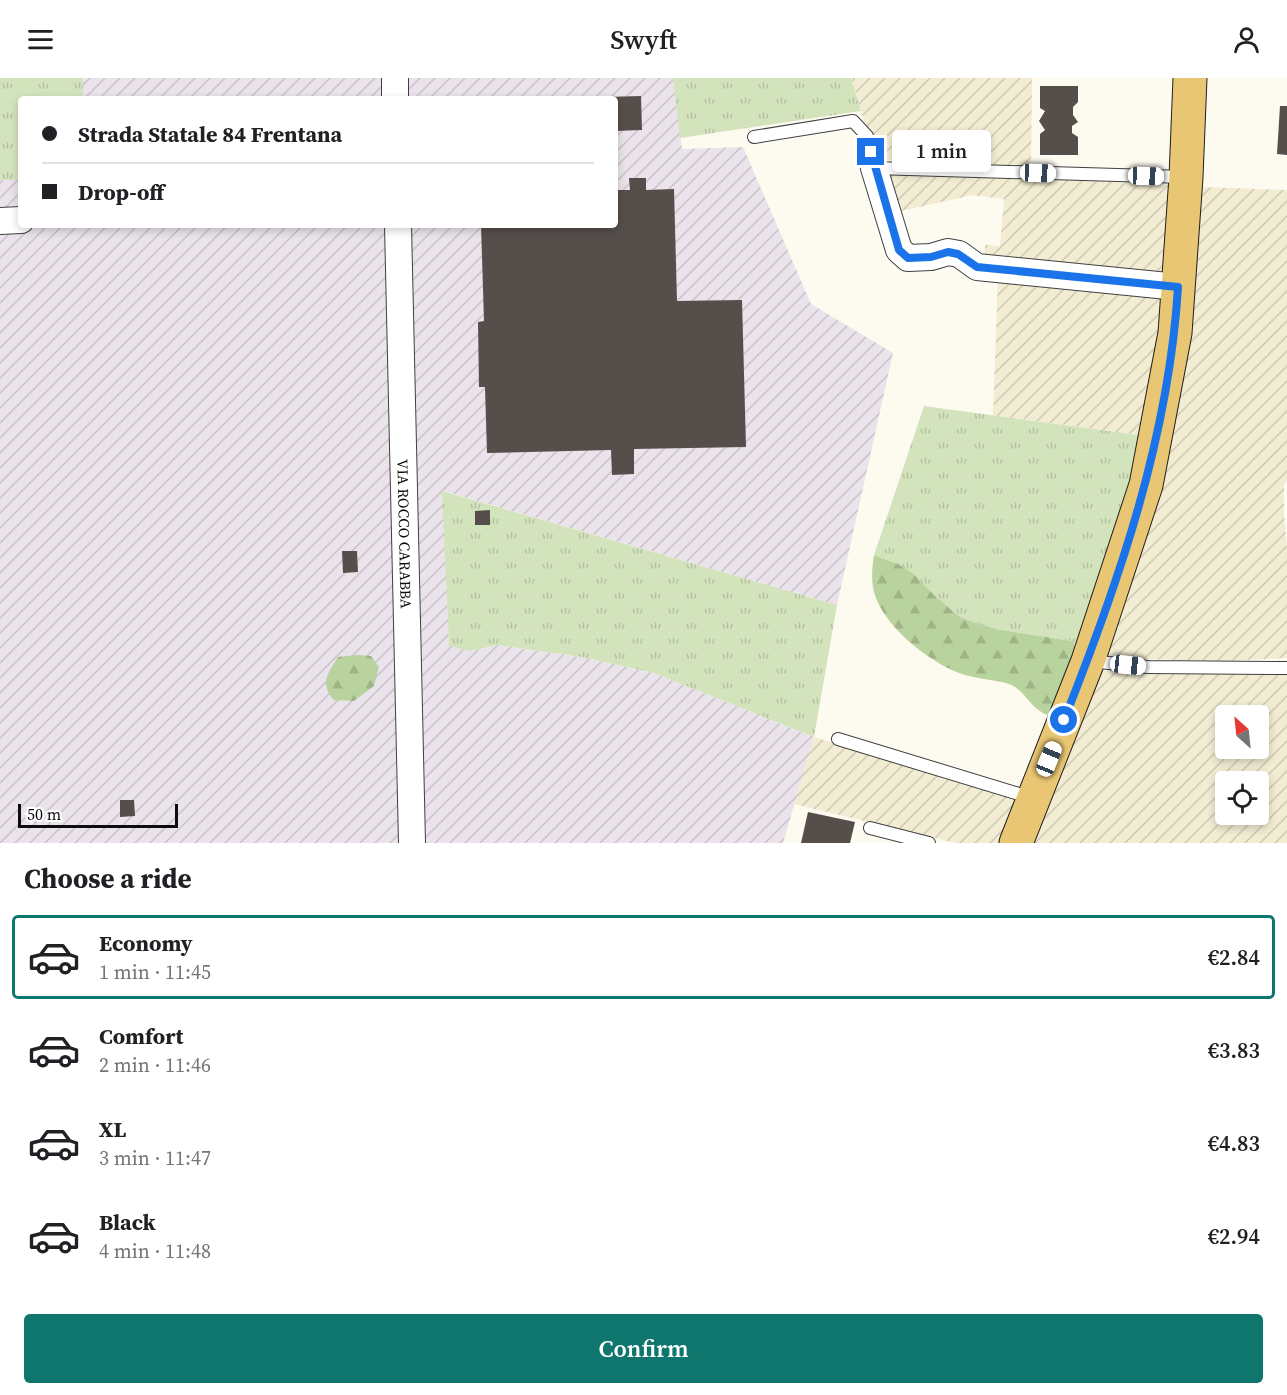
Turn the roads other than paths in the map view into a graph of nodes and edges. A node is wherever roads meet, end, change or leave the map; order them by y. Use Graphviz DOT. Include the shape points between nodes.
graph roads {
  1 [pos="395,78"];
  2 [pos="1190,78"];
  3 [pos="395,96"];
  4 [pos="754,136"];
  5 [pos="874,168"];
  6 [pos="1186,177"];
  7 [pos="18,220"];
  8 [pos="0,221"];
  9 [pos="398,228"];
  10 [pos="1178,287"];
  11 [pos="1088,661"];
  12 [pos="1287,668"];
  13 [pos="838,739"];
  14 [pos="1033,799"];
  15 [pos="870,828"];
  16 [pos="412,843"];
  17 [pos="929,843"];
  18 [pos="1016,843"];
  1 -- 3 [label="street"];
  2 -- 6 [label="main road"];
  4 -- 5 [label="lane" via="853,121 867,136"];
  5 -- 6 [label="lane"];
  5 -- 10 [label="street" via="899,250 908,258 948,252 977,267"];
  6 -- 10 [label="main road"];
  7 -- 8 [label="street"];
  9 -- 16 [label="street, VIA ROCCO CARABBA"];
  10 -- 11 [label="main road" via="1175,333 1146,485"];
  11 -- 12 [label="lane" via="1148,667"];
  11 -- 14 [label="main road"];
  13 -- 14 [label="lane"];
  14 -- 18 [label="main road"];
  15 -- 17 [label="lane"];
}
